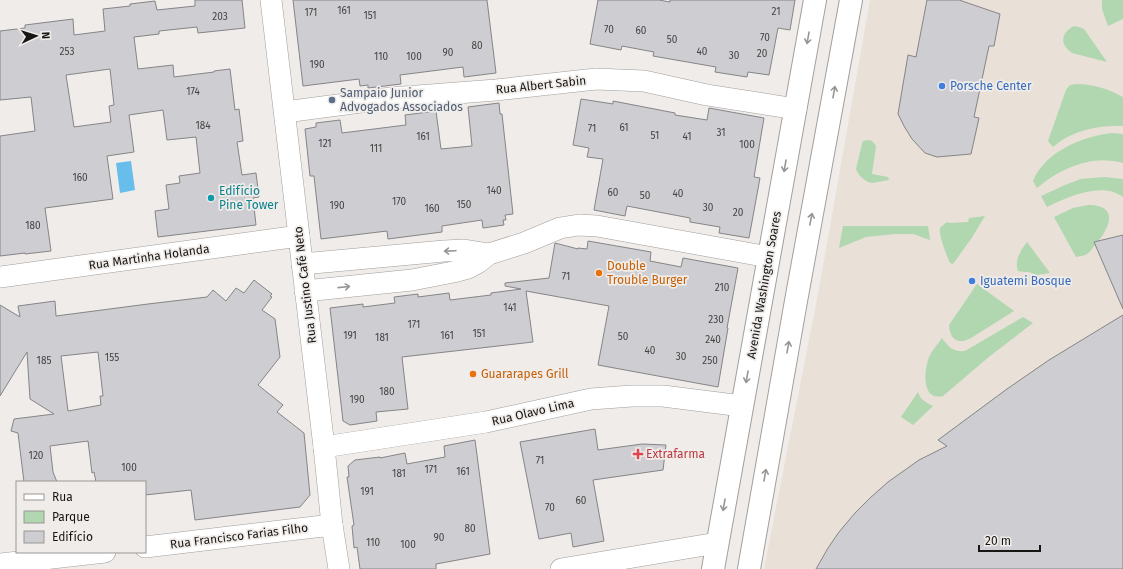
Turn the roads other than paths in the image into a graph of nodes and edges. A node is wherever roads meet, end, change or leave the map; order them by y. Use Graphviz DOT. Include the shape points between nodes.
graph roads {
  1 [pos="271,0"];
  2 [pos="815,0"];
  3 [pos="851,0"];
  4 [pos="796,109"];
  5 [pos="285,112"];
  6 [pos="299,236"];
  7 [pos="489,254"];
  8 [pos="769,257"];
  9 [pos="302,264"];
  10 [pos="0,277"];
  11 [pos="305,291"];
  12 [pos="742,406"];
  13 [pos="324,447"];
  14 [pos="332,526"];
  15 [pos="717,542"];
  16 [pos="146,547"];
  17 [pos="96,553"];
  18 [pos="0,564"];
  19 [pos="339,569"];
  20 [pos="561,569"];
  21 [pos="713,569"];
  22 [pos="749,569"];
  1 -- 5 [label="street, Rua Justino Café Neto"];
  2 -- 4 [label="main road, Avenida Washington Soares, one-way"];
  22 -- 3 [label="main road, one-way"];
  4 -- 5 [label="street, Rua Albert Sabin" via="707,95 644,81 596,79 391,98"];
  4 -- 8 [label="main road, Avenida Washington Soares, one-way"];
  5 -- 6 [label="street, Rua Justino Café Neto"];
  6 -- 9 [label="street, Rua Justino Café Neto"];
  6 -- 10 [label="street, Rua Martinha Holanda"];
  7 -- 8 [label="street" via="560,228 579,225"];
  7 -- 9 [label="street, one-way" via="464,250 444,251"];
  11 -- 7 [label="street, one-way" via="412,280 468,268"];
  8 -- 12 [label="main road, Avenida Washington Soares, one-way"];
  9 -- 11 [label="street, Rua Justino Café Neto"];
  11 -- 13 [label="street, Rua Justino Café Neto"];
  12 -- 13 [label="street, Rua Olavo Lima" via="663,396 591,399 486,422"];
  12 -- 15 [label="main road, Avenida Washington Soares, one-way"];
  13 -- 14 [label="street, Rua Justino Café Neto"];
  14 -- 16 [label="street, Rua Francisco Farias Filho"];
  14 -- 19 [label="street, Rua Justino Café Neto"];
  15 -- 20 [label="street"];
  15 -- 21 [label="main road, Avenida Washington Soares"];
  17 -- 18 [label="street"];
}
